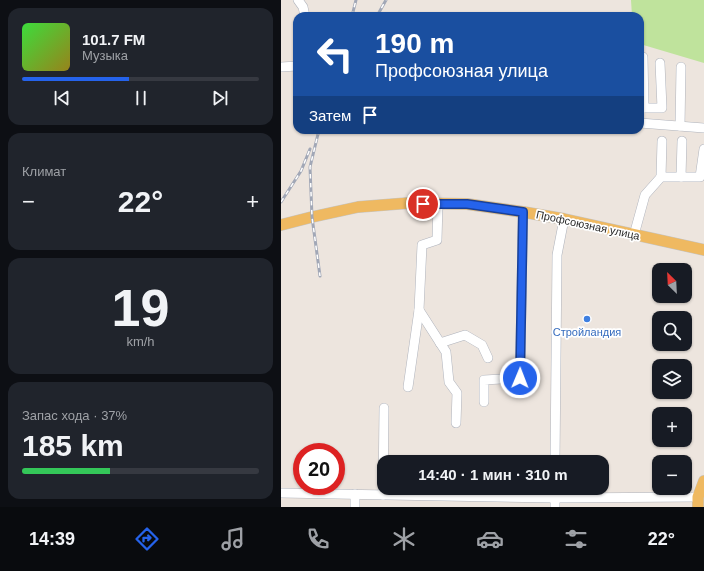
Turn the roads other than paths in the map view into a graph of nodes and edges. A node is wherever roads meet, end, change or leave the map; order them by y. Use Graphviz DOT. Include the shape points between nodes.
graph roads {
  1 [pos="298,0"];
  2 [pos="304,12"];
  3 [pos="660,63"];
  4 [pos="293,66"];
  5 [pos="281,67"];
  6 [pos="681,68"];
  7 [pos="644,108"];
  8 [pos="644,123"];
  9 [pos="680,126"];
  10 [pos="704,128"];
  11 [pos="662,141"];
  12 [pos="682,141"];
  13 [pos="704,149"];
  14 [pos="661,177"];
  15 [pos="681,177"];
  16 [pos="438,204"];
  17 [pos="523,212"];
  18 [pos="564,219"];
  19 [pos="281,225"];
  20 [pos="634,235"];
  21 [pos="704,250"];
  22 [pos="419,310"];
  23 [pos="440,343"];
  24 [pos="488,358"];
  25 [pos="408,387"];
  26 [pos="484,402"];
  27 [pos="384,408"];
  28 [pos="456,423"];
  29 [pos="383,455"];
  30 [pos="555,455"];
  31 [pos="704,481"];
  32 [pos="281,493"];
  33 [pos="355,494"];
  34 [pos="377,495"];
  35 [pos="383,495"];
  36 [pos="555,502"];
  37 [pos="699,504"];
  38 [pos="355,507"];
  1 -- 2 [label="street"];
  3 -- 7 [label="street" via="661,108"];
  4 -- 5 [label="street"];
  6 -- 9 [label="street"];
  8 -- 9 [label="street"];
  9 -- 10 [label="street"];
  11 -- 14 [label="street"];
  12 -- 15 [label="street"];
  13 -- 15 [label="street" via="700,177"];
  14 -- 15 [label="street"];
  14 -- 20 [label="street" via="645,195"];
  16 -- 17 [label="main road, Профсоюзная улица" via="467,204"];
  16 -- 19 [label="main road, Профсоюзная улица" via="409,203 358,207"];
  16 -- 22 [label="street" via="437,240 422,244"];
  17 -- 18 [label="main road, Профсоюзная улица"];
  17 -- 26 [label="street" via="520,378 484,380"];
  18 -- 20 [label="main road, Профсоюзная улица"];
  18 -- 30 [label="street" via="557,255"];
  20 -- 21 [label="main road, Профсоюзная улица"];
  22 -- 23 [label="street"];
  22 -- 25 [label="street"];
  23 -- 24 [label="street" via="465,335 482,345"];
  23 -- 28 [label="street" via="446,352 449,382 457,393"];
  27 -- 29 [label="street"];
  31 -- 37 [label="main road"];
  32 -- 33 [label="street"];
  33 -- 34 [label="street"];
  33 -- 38 [label="street"];
  35 -- 36 [label="street"];
  36 -- 37 [label="street"];
}
